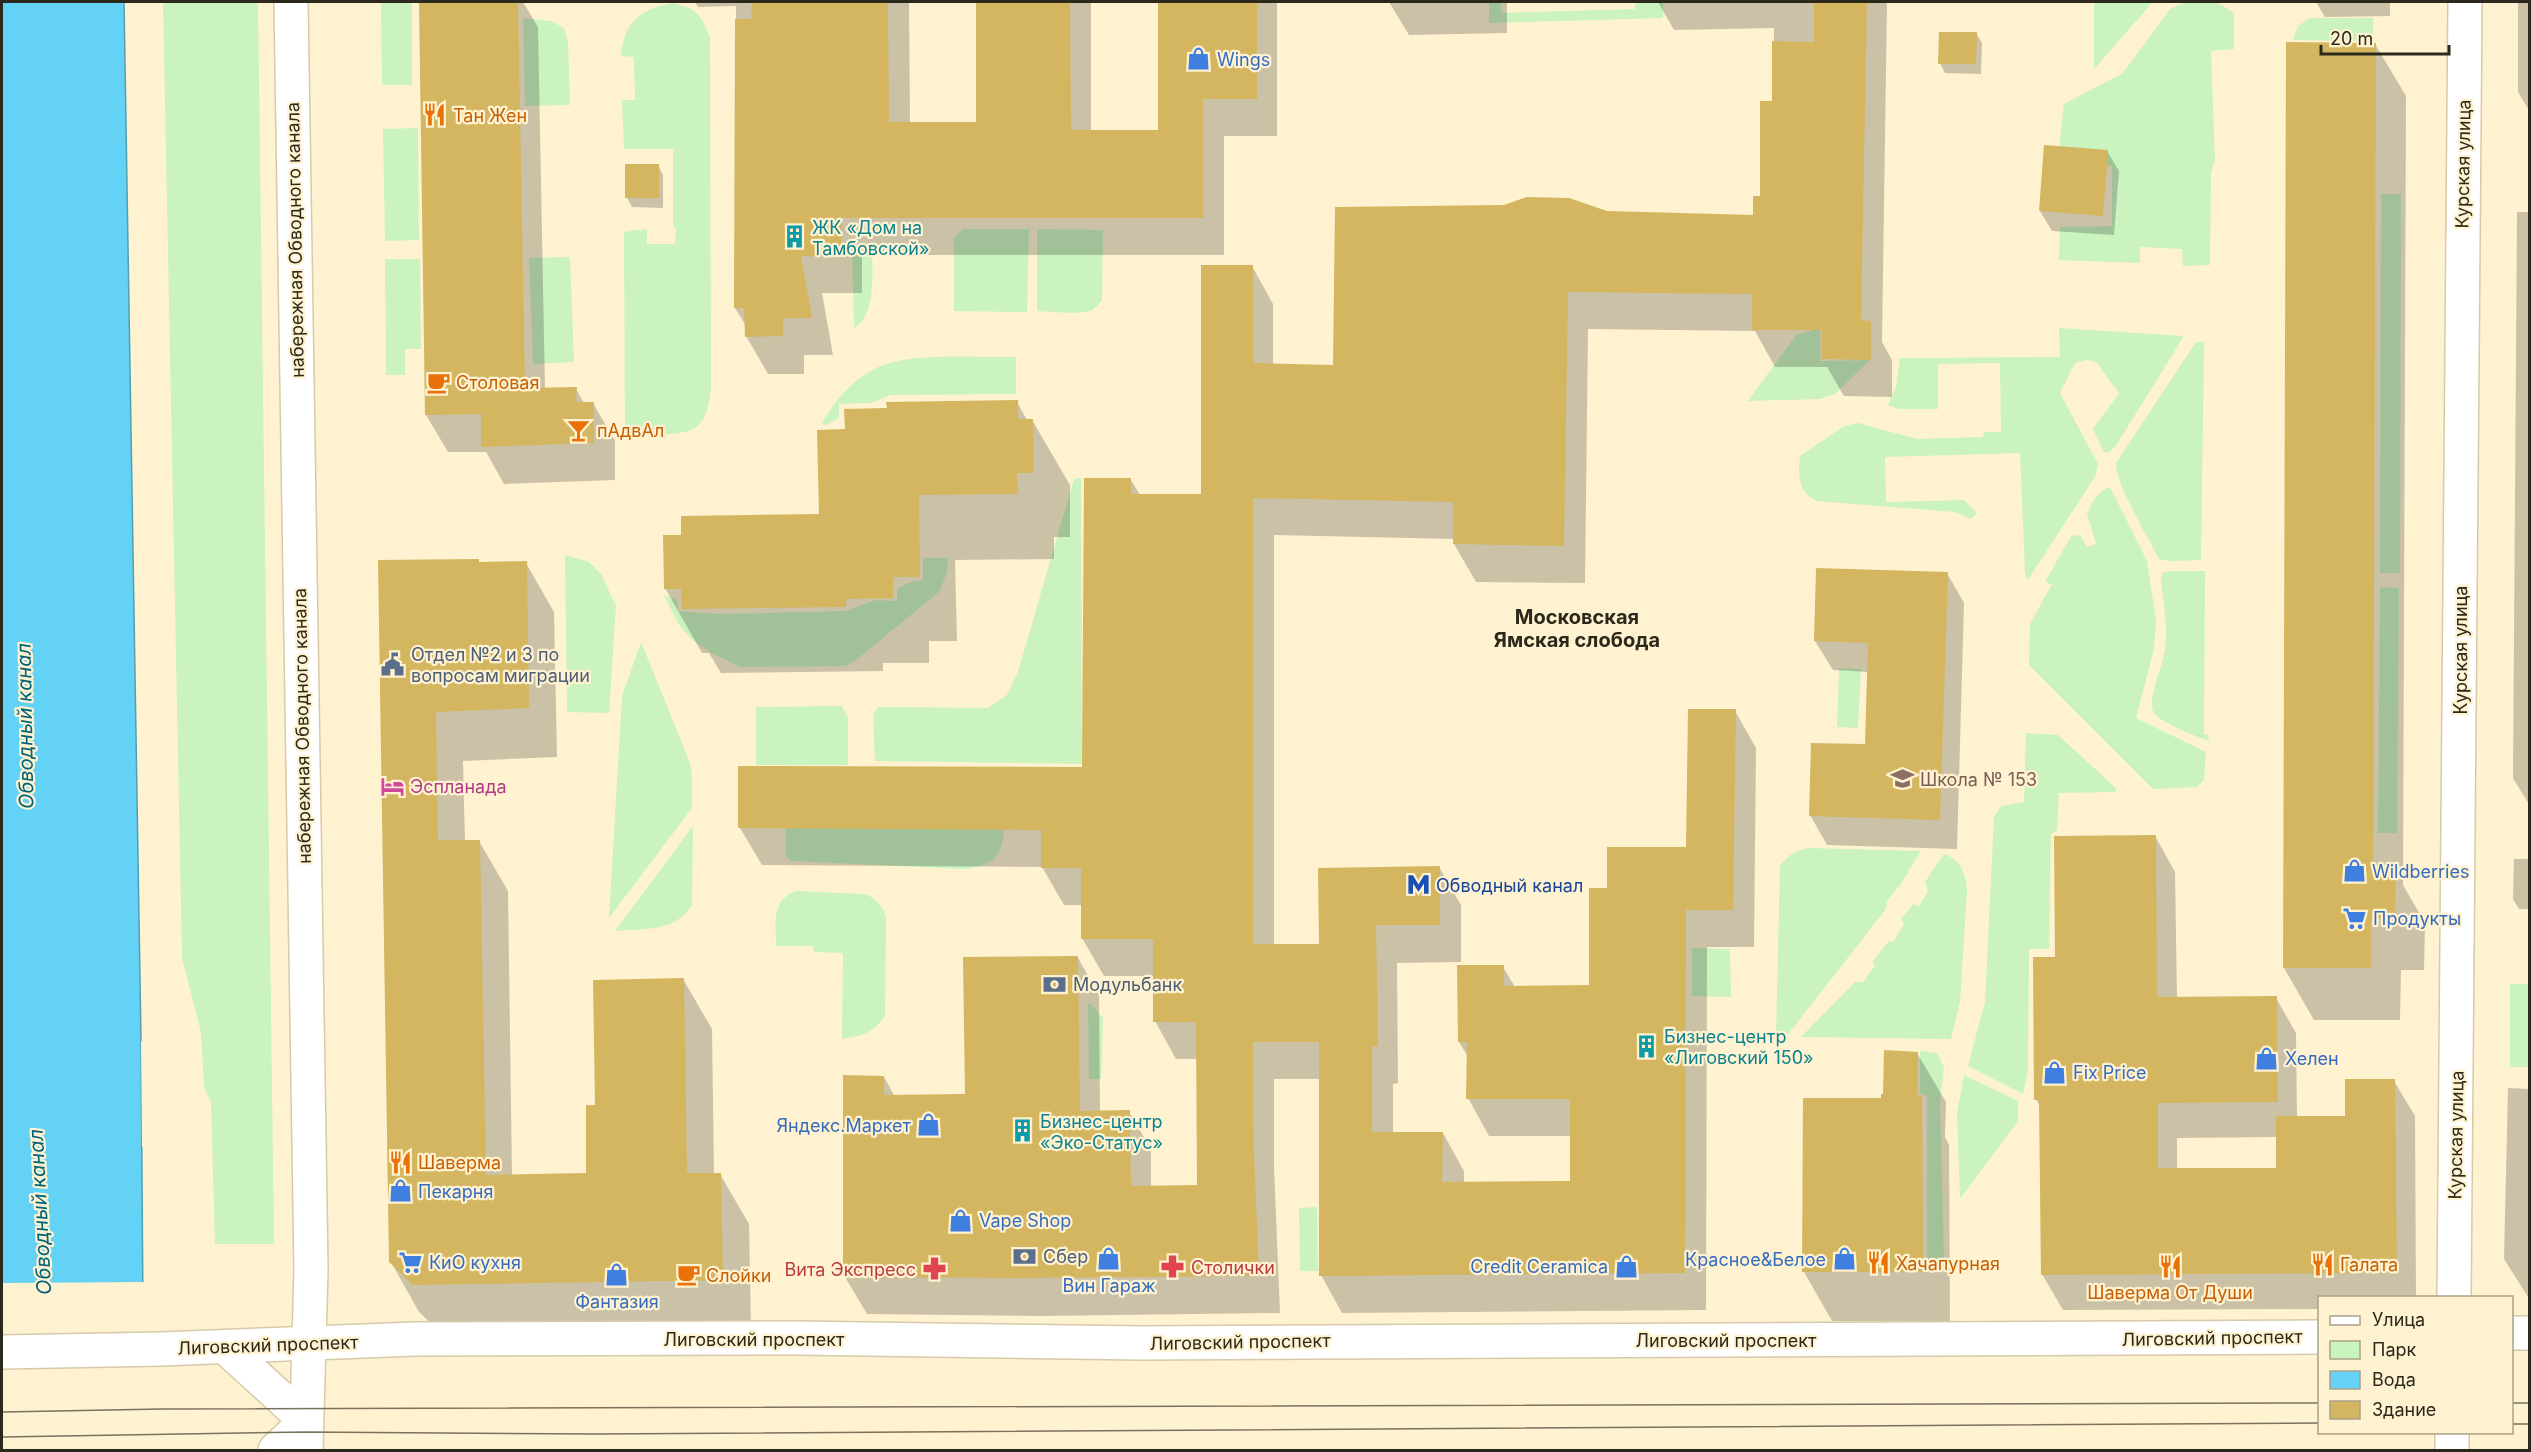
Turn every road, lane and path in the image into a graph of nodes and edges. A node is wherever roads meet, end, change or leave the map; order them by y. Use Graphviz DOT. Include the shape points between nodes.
graph roads {
  1 [pos="291,2"];
  2 [pos="2465,2"];
  3 [pos="2454,1296"];
  4 [pos="2513,1333"];
  5 [pos="2529,1333"];
  6 [pos="2318,1337"];
  7 [pos="308,1344"];
  8 [pos="225,1347"];
  9 [pos="2,1352"];
  10 [pos="2452,1434"];
  11 [pos="306,1436"];
  12 [pos="274,1450"];
  13 [pos="2452,1450"];
  1 -- 7 [label="main road, набережная Обводного канала" via="311,1269"];
  2 -- 3 [label="main road, Курская улица"];
  4 -- 5 [label="main road"];
  6 -- 7 [label="main road, Лиговский проспект" via="1142,1343 797,1338 416,1339"];
  7 -- 8 [label="main road, Лиговский проспект"];
  7 -- 11 [label="main road, набережная Обводного канала"];
  8 -- 9 [label="main road, Лиговский проспект"];
  8 -- 11 [label="main road"];
  10 -- 13 [label="main road"];
  11 -- 12 [label="main road"];
}
